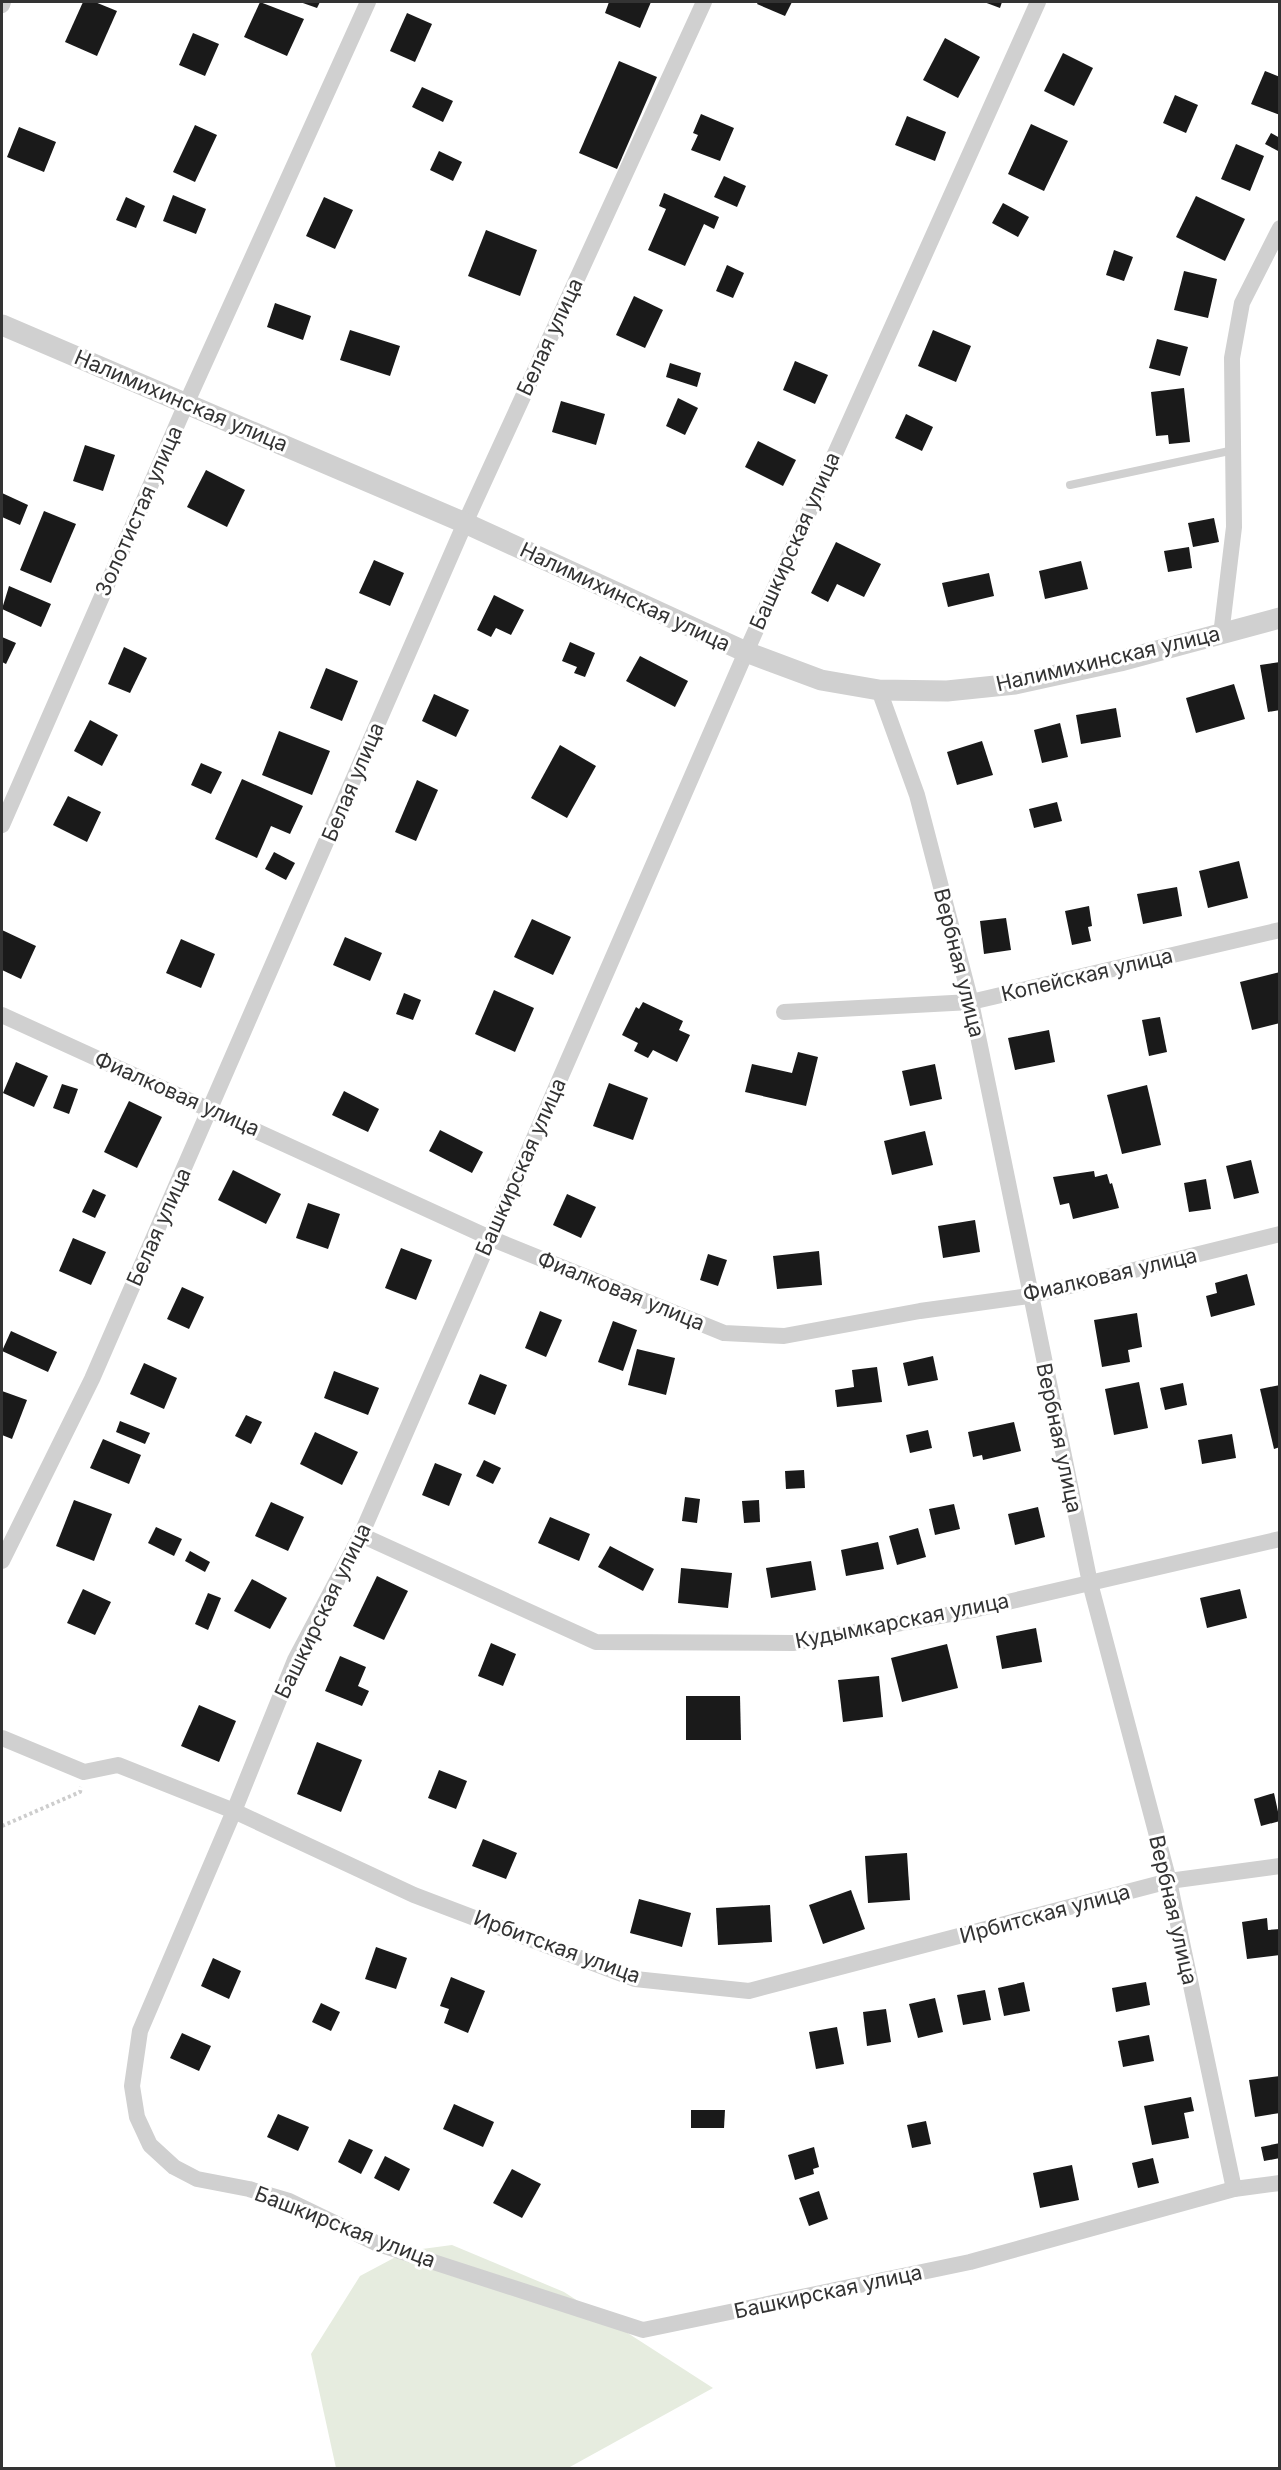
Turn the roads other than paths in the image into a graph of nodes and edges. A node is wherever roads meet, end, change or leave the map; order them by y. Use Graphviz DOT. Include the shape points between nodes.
graph roads {
  1 [pos="368,2"];
  2 [pos="704,2"];
  3 [pos="1038,2"];
  4 [pos="1280,228"];
  5 [pos="2,325"];
  6 [pos="186,404"];
  7 [pos="1235,450"];
  8 [pos="1070,485"];
  9 [pos="465,523"];
  10 [pos="1280,618"];
  11 [pos="1221,634"];
  12 [pos="746,652"];
  13 [pos="879,690"];
  14 [pos="2,825"];
  15 [pos="1280,930"];
  16 [pos="971,1002"];
  17 [pos="784,1012"];
  18 [pos="2,1015"];
  19 [pos="211,1109"];
  20 [pos="1280,1234"];
  21 [pos="490,1238"];
  22 [pos="1029,1296"];
  23 [pos="361,1535"];
  24 [pos="1280,1539"];
  25 [pos="2,1561"];
  26 [pos="1090,1583"];
  27 [pos="2,1738"];
  28 [pos="234,1810"];
  29 [pos="1280,1866"];
  30 [pos="1169,1881"];
  31 [pos="1280,2183"];
  32 [pos="1234,2189"];
  1 -- 6 [label="street, Золотистая улица"];
  2 -- 9 [label="street, Белая улица"];
  3 -- 12 [label="street, Башкирская улица"];
  4 -- 7 [label="street" via="1242,303 1232,358"];
  5 -- 6 [label="street, Налимихинская улица"];
  6 -- 9 [label="street, Налимихинская улица"];
  6 -- 14 [label="street, Золотистая улица"];
  7 -- 8 [label="lane"];
  7 -- 11 [label="street" via="1234,527"];
  9 -- 12 [label="street, Налимихинская улица"];
  9 -- 19 [label="street, Белая улица"];
  10 -- 11 [label="street, Налимихинская улица"];
  11 -- 13 [label="street, Налимихинская улица" via="1015,684 947,691"];
  12 -- 13 [label="street, Налимихинская улица" via="821,680"];
  12 -- 21 [label="street, Башкирская улица"];
  13 -- 16 [label="street, Вербная улица" via="917,795"];
  15 -- 16 [label="street, Копейская улица"];
  16 -- 17 [label="street, Копейская улица"];
  16 -- 22 [label="street, Вербная улица"];
  18 -- 19 [label="street, Фиалковая улица"];
  19 -- 21 [label="street, Фиалковая улица"];
  19 -- 25 [label="street, Белая улица" via="92,1379"];
  20 -- 22 [label="street, Фиалковая улица"];
  21 -- 22 [label="street, Фиалковая улица" via="724,1333 784,1336"];
  21 -- 23 [label="street, Башкирская улица"];
  22 -- 26 [label="street, Вербная улица"];
  23 -- 26 [label="street, Кудымкарская улица" via="596,1642 794,1643 973,1610"];
  23 -- 28 [label="street, Башкирская улица" via="295,1660"];
  24 -- 26 [label="street, Кудымкарская улица"];
  26 -- 30 [label="street, Вербная улица"];
  27 -- 28 [label="street, Ирбитская улица" via="84,1772 118,1765"];
  28 -- 30 [label="street, Ирбитская улица" via="414,1895 635,1978 749,1991"];
  28 -- 32 [label="street, Башкирская улица" via="140,2031 132,2086 137,2117 150,2145 174,2167 197,2179 289,2201 378,2244 643,2330 970,2262"];
  29 -- 30 [label="street, Ирбитская улица"];
  30 -- 32 [label="street, Вербная улица"];
  31 -- 32 [label="street, Башкирская улица"];
}
